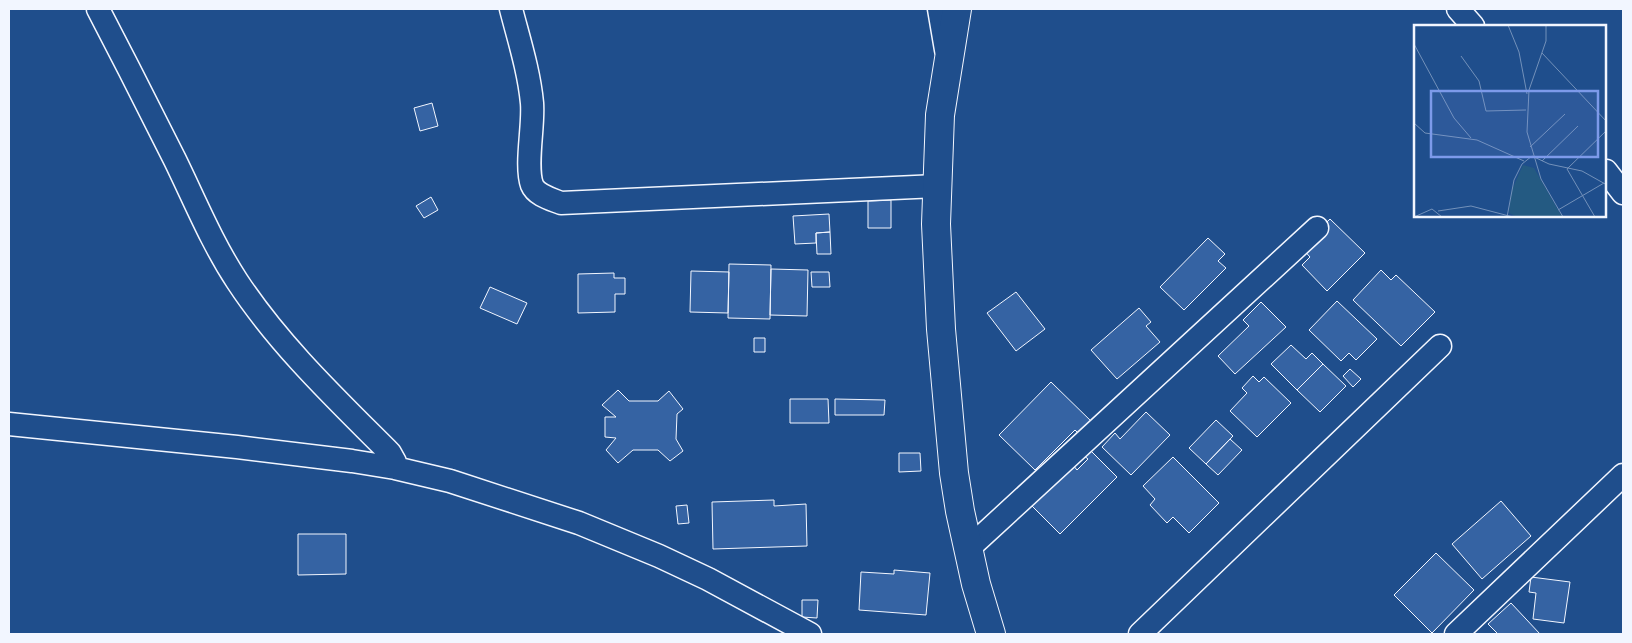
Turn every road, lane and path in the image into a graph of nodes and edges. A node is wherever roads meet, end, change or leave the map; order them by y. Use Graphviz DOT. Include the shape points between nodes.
graph roads {
  1 [pos="98,9"];
  2 [pos="511,9"];
  3 [pos="939,9"];
  4 [pos="957,9"];
  5 [pos="1458,9"];
  6 [pos="1472,25"];
  7 [pos="948,61"];
  8 [pos="1607,172"];
  9 [pos="937,186"];
  10 [pos="1623,193"];
  11 [pos="1317,228"];
  12 [pos="1440,346"];
  13 [pos="9,424"];
  14 [pos="395,468"];
  15 [pos="1623,475"];
  16 [pos="968,549"];
  17 [pos="810,634"];
  18 [pos="991,634"];
  19 [pos="1140,634"];
  20 [pos="1456,634"];
  1 -- 14 [label="street" via="237,280 287,345 390,453"];
  2 -- 9 [label="street" via="532,105 532,186 544,196 561,203"];
  3 -- 7 [label="street"];
  4 -- 7 [label="street"];
  5 -- 6 [label="street"];
  7 -- 9 [label="street" via="940,115"];
  8 -- 10 [label="street"];
  9 -- 16 [label="street" via="936,224 946,398 954,473"];
  11 -- 16 [label="street"];
  12 -- 19 [label="street"];
  13 -- 14 [label="street" via="237,447"];
  14 -- 17 [label="street" via="485,492 620,540 692,570"];
  15 -- 20 [label="street"];
  16 -- 18 [label="street"];
}
